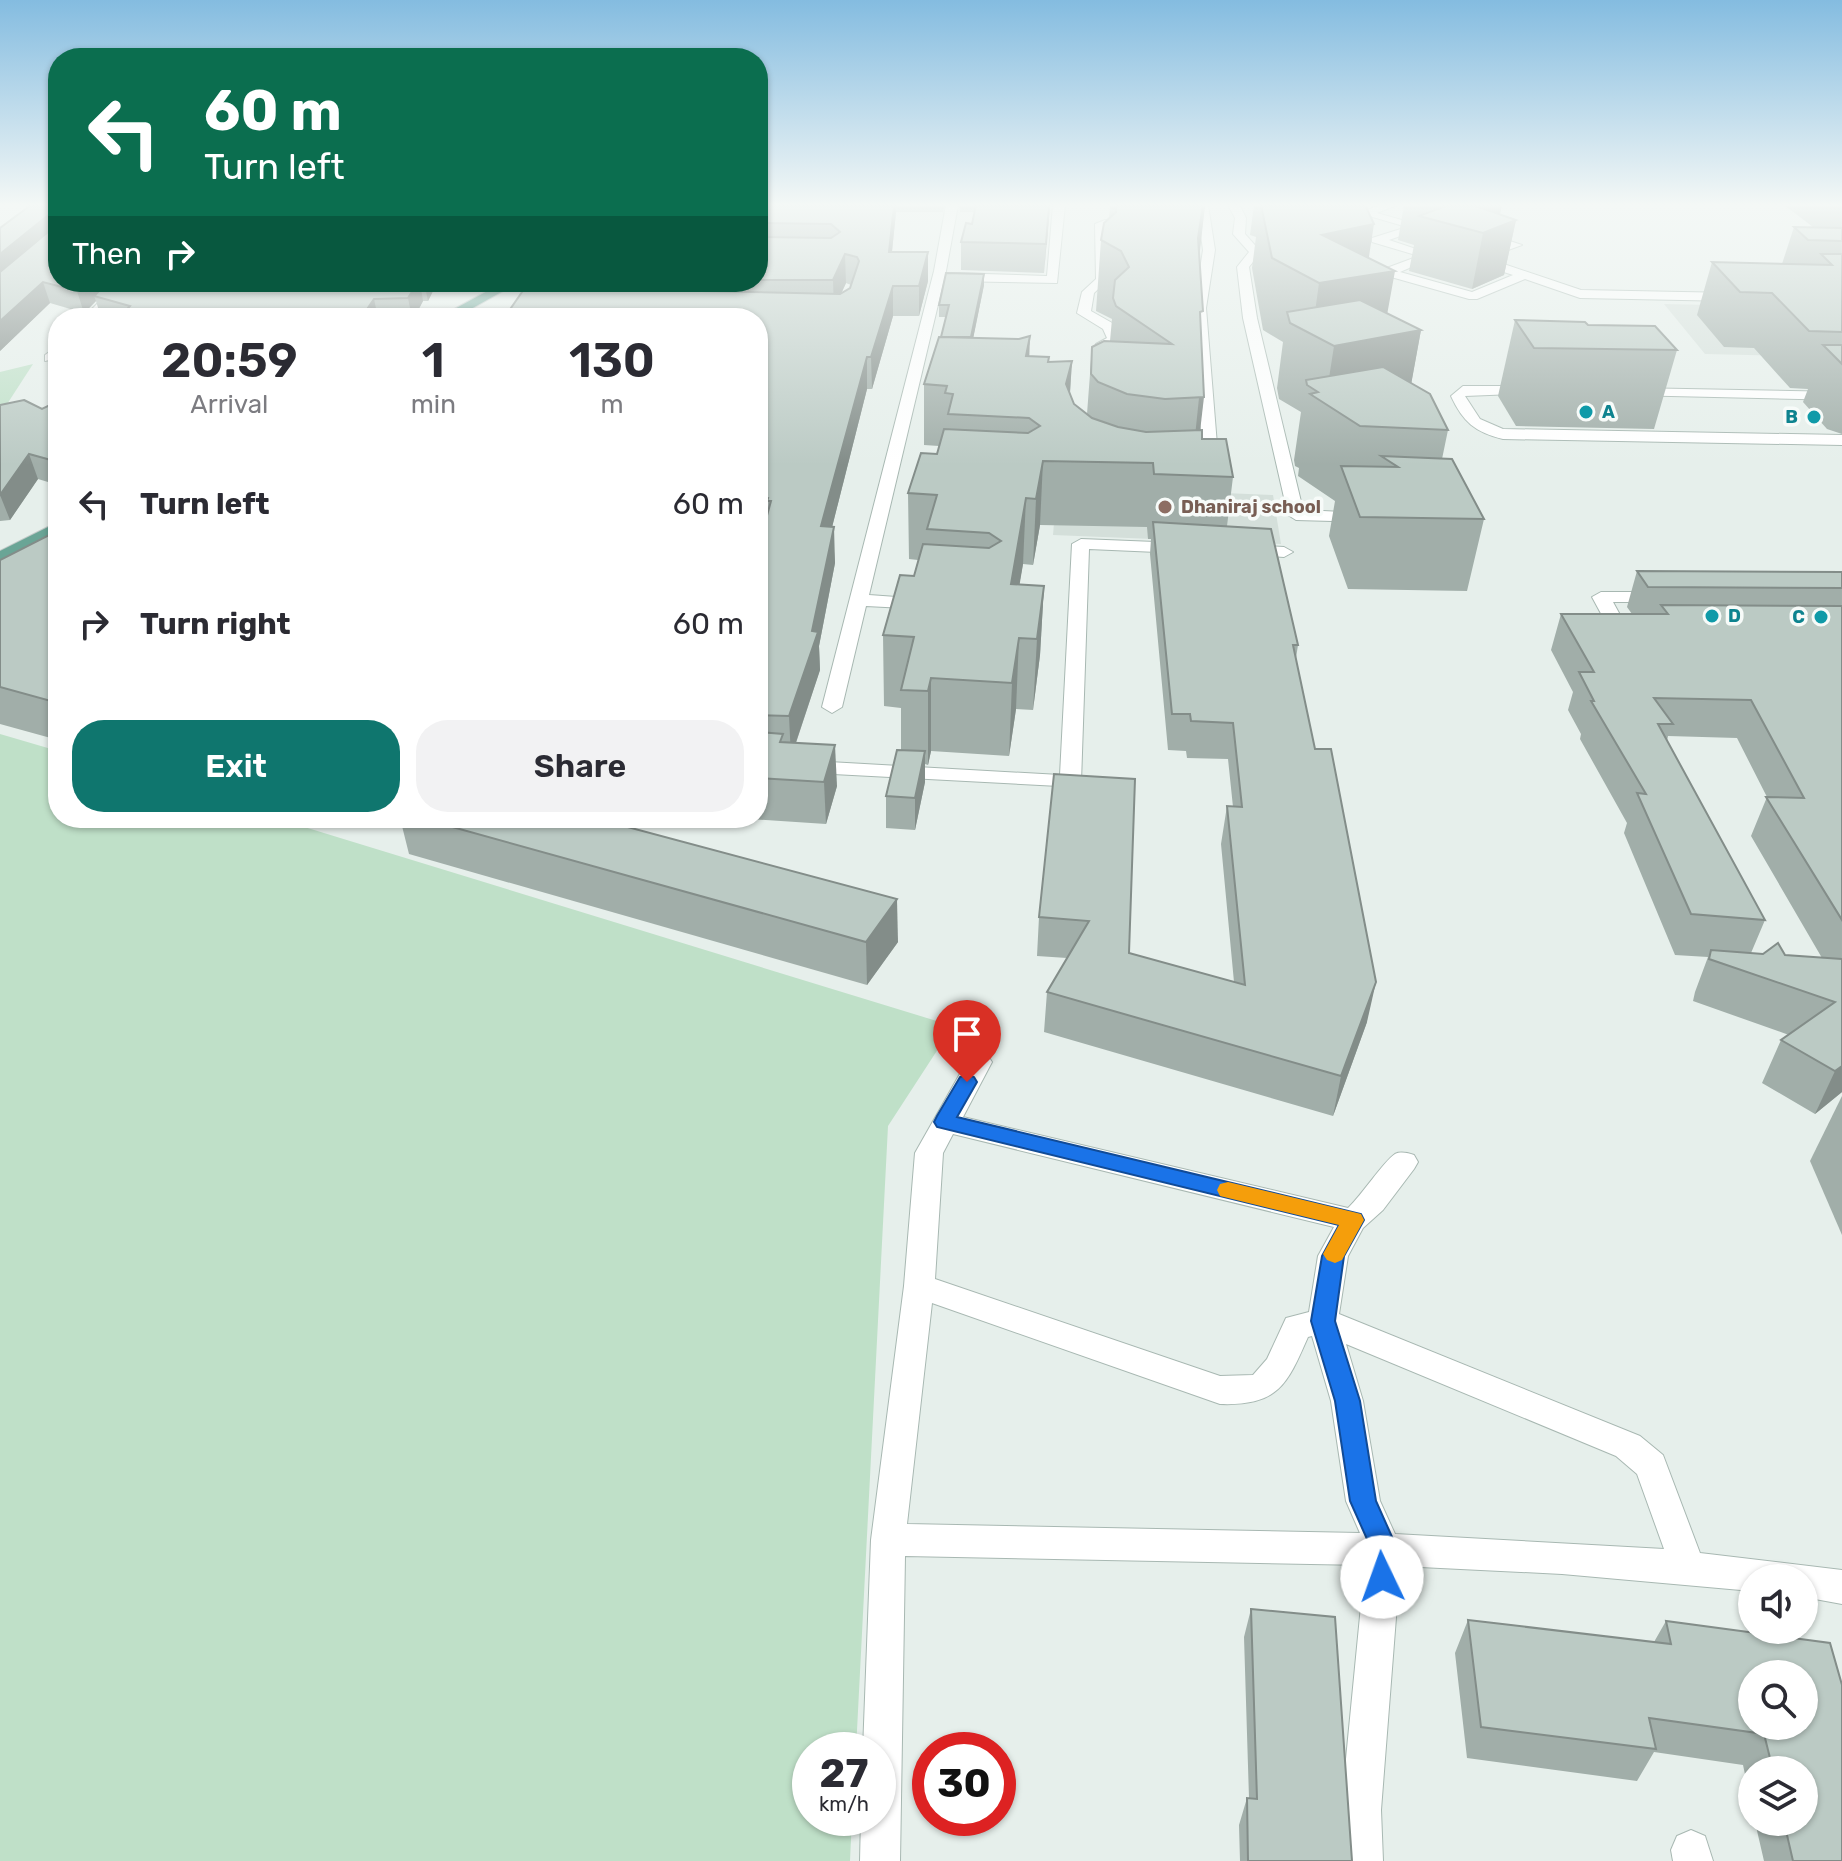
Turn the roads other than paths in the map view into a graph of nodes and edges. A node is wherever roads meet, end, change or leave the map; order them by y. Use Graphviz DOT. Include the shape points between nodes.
graph roads {
  1 [pos="116,292"];
  2 [pos="495,292"];
  3 [pos="524,292"];
  4 [pos="935,292"];
  5 [pos="1088,292"];
  6 [pos="1203,292"];
  7 [pos="1246,292"];
  8 [pos="1458,292"];
  9 [pos="1483,292"];
  10 [pos="1573,292"];
  11 [pos="1750,298"];
  12 [pos="100,308"];
  13 [pos="464,308"];
  14 [pos="495,308"];
  15 [pos="1098,373"];
  16 [pos="1546,390"];
  17 [pos="1608,391"];
  18 [pos="1842,396"];
  19 [pos="1842,440"];
  20 [pos="1200,486"];
  21 [pos="1372,519"];
  22 [pos="48,533"];
  23 [pos="32,542"];
  24 [pos="48,546"];
  25 [pos="1284,552"];
  26 [pos="0,558"];
  27 [pos="1684,598"];
  28 [pos="859,600"];
  29 [pos="944,605"];
  30 [pos="1647,632"];
  31 [pos="832,707"];
  32 [pos="768,765"];
  33 [pos="979,1062"];
  34 [pos="944,1122"];
  35 [pos="1404,1162"];
  36 [pos="1353,1220"];
  37 [pos="919,1286"];
  38 [pos="1323,1321"];
  39 [pos="888,1540"];
  40 [pos="1384,1548"];
  41 [pos="1687,1566"];
  42 [pos="1738,1572"];
  43 [pos="1818,1583"];
  44 [pos="1842,1587"];
  45 [pos="880,1861"];
  46 [pos="1363,1861"];
  1 -- 12 [label="street"];
  2 -- 13 [label="main road"];
  3 -- 14 [label="main road"];
  4 -- 28 [label="street" via="896,481"];
  5 -- 15 [label="street" via="1084,313 1109,327 1114,339 1100,351"];
  6 -- 20 [label="street" via="1212,477"];
  7 -- 21 [label="street" via="1296,515"];
  8 -- 9 [label="street" via="1473,296"];
  10 -- 11 [label="street"];
  16 -- 19 [label="street" via="1473,389 1458,396 1475,426 1503,434"];
  17 -- 18 [label="street"];
  22 -- 23 [label="main road"];
  23 -- 24 [label="street"];
  23 -- 26 [label="main road"];
  25 -- 32 [label="street" via="1081,544 1070,782"];
  27 -- 30 [label="street" via="1601,597 1618,628"];
  28 -- 29 [label="street"];
  28 -- 31 [label="street"];
  33 -- 34 [label="street"];
  34 -- 36 [label="street"];
  34 -- 37 [label="street" via="929,1153"];
  35 -- 36 [label="street"];
  36 -- 38 [label="street" via="1333,1256"];
  37 -- 38 [label="street" via="1220,1390 1247,1393 1272,1381 1297,1327"];
  37 -- 39 [label="street"];
  38 -- 40 [label="street" via="1347,1401 1363,1501"];
  38 -- 41 [label="street" via="1628,1446 1651,1465"];
  39 -- 40 [label="street"];
  39 -- 45 [label="street"];
  40 -- 41 [label="street"];
  40 -- 46 [label="street" via="1361,1810"];
  41 -- 42 [label="street"];
  43 -- 44 [label="street"];
}
